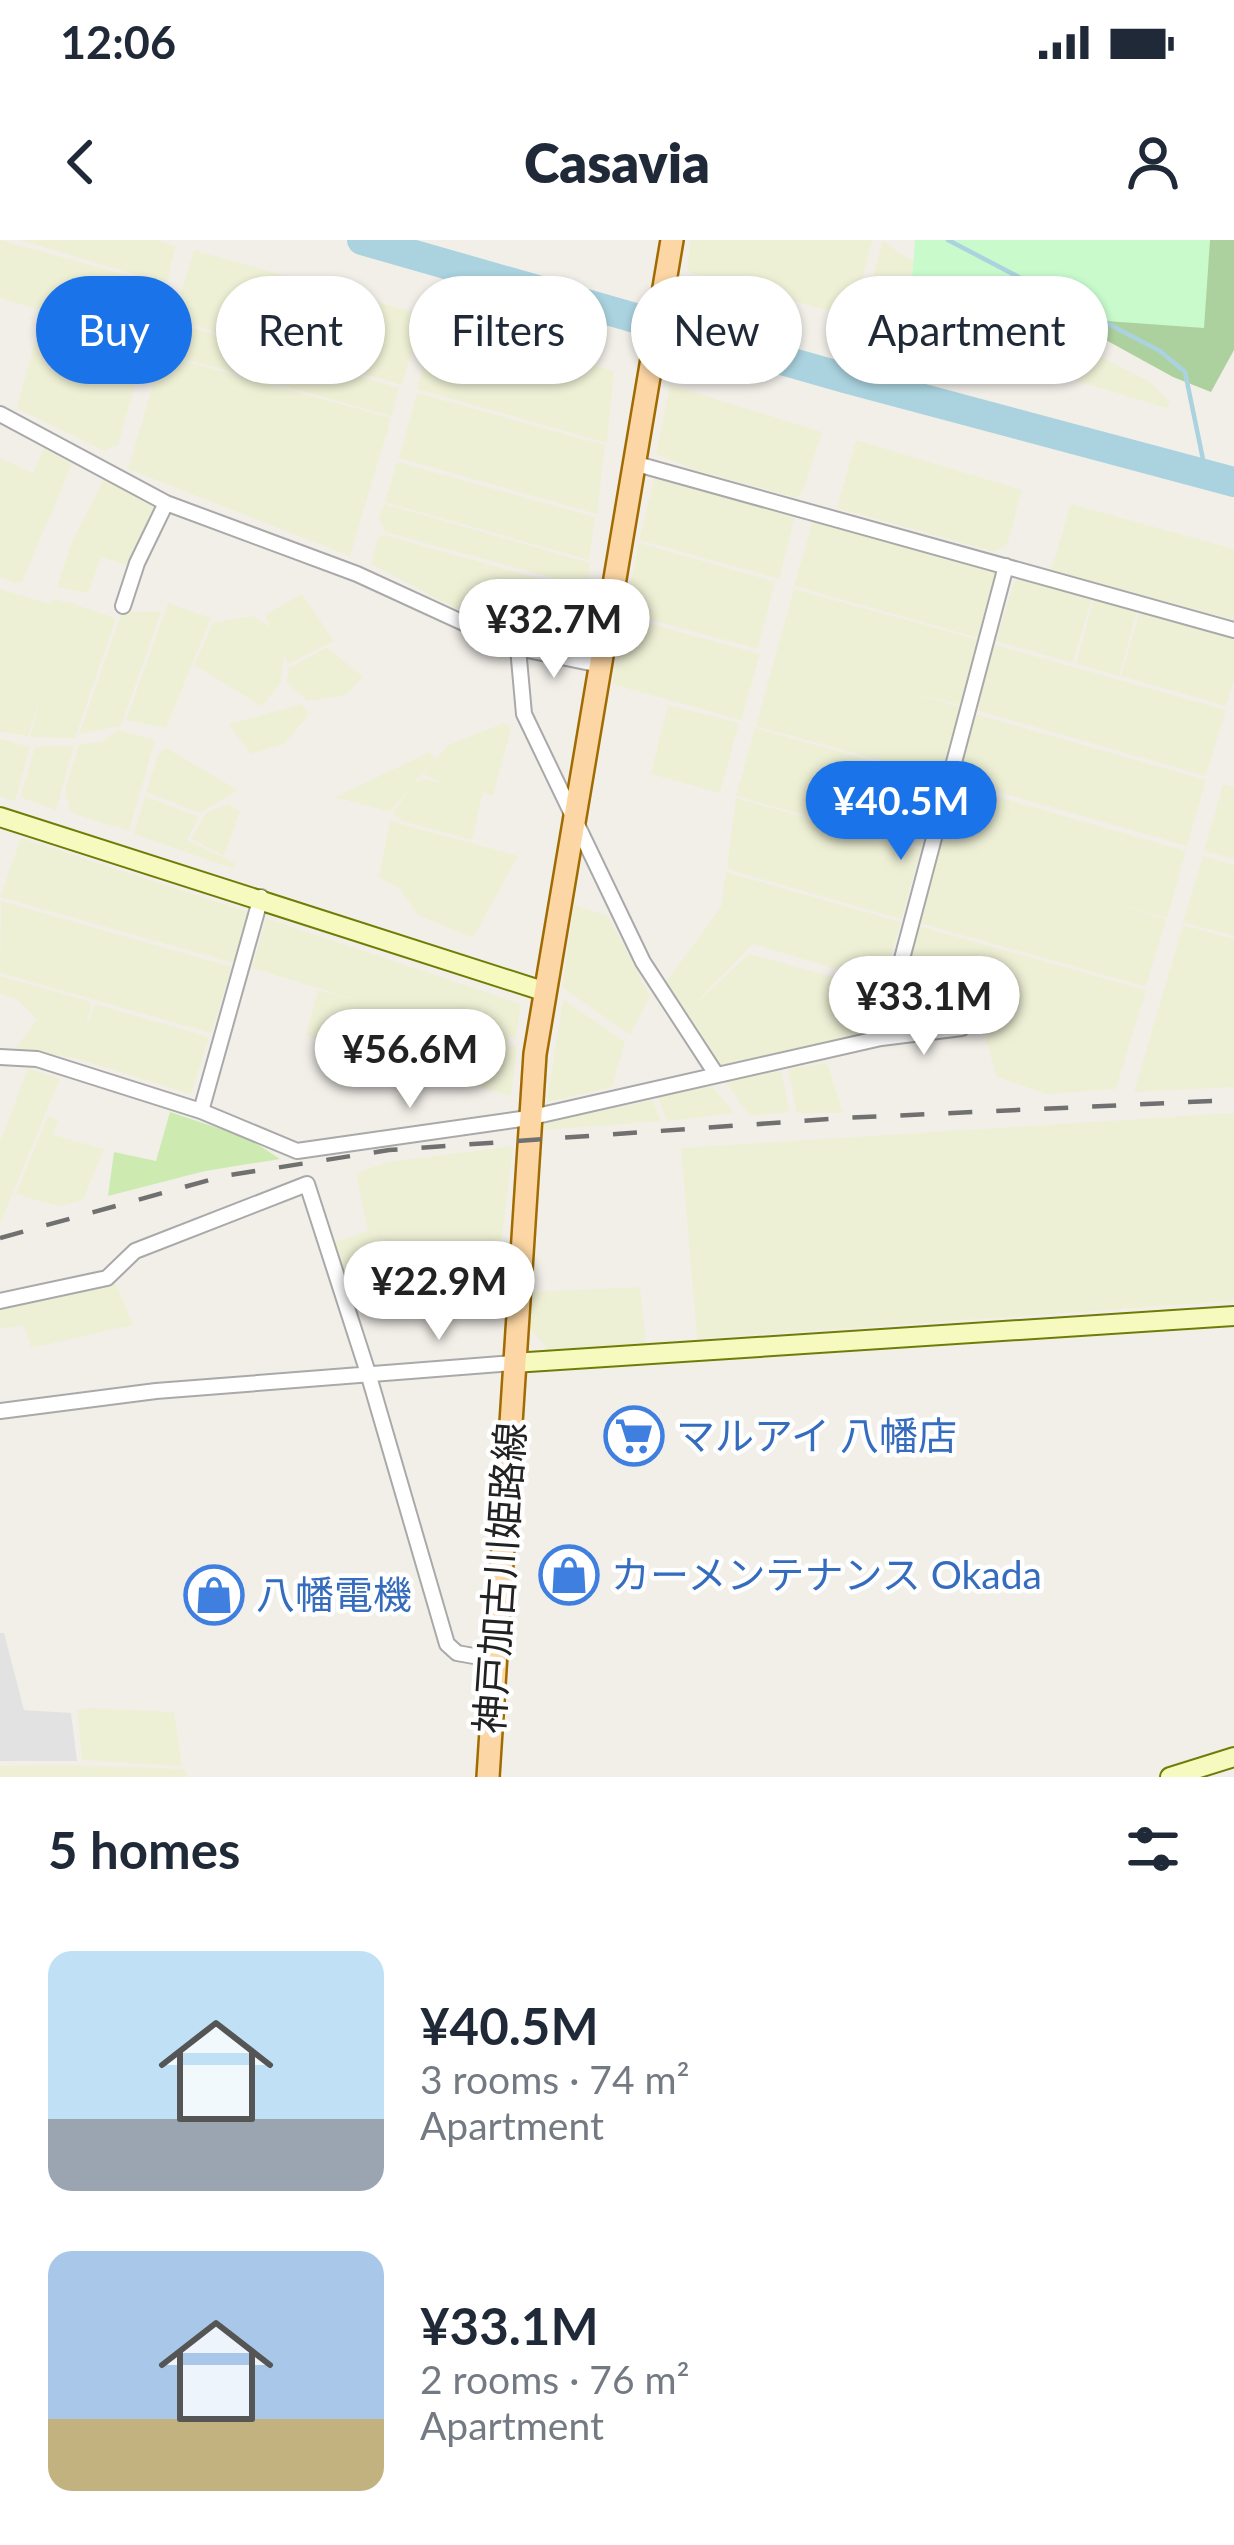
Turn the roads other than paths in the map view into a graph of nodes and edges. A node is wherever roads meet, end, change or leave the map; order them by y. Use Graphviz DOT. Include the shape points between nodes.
graph roads {
  1 [pos="672,240"];
  2 [pos="0,414"];
  3 [pos="637,464"];
  4 [pos="166,503"];
  5 [pos="1006,566"];
  6 [pos="123,606"];
  7 [pos="1234,630"];
  8 [pos="518,648"];
  9 [pos="600,665"];
  10 [pos="576,817"];
  11 [pos="0,818"];
  12 [pos="261,897"];
  13 [pos="546,992"];
  14 [pos="962,1028"];
  15 [pos="880,1038"];
  16 [pos="0,1057"];
  17 [pos="716,1074"];
  18 [pos="201,1111"];
  19 [pos="528,1118"];
  20 [pos="0,1301"];
  21 [pos="1234,1316"];
  22 [pos="513,1363"];
  23 [pos="368,1373"];
  24 [pos="0,1411"];
  25 [pos="496,1660"];
  26 [pos="1234,1757"];
  27 [pos="488,1777"];
  28 [pos="1170,1777"];
  1 -- 3 [label="main road, 神戸加古川姫路線"];
  2 -- 4 [label="street"];
  3 -- 5 [label="street"];
  3 -- 9 [label="main road, 神戸加古川姫路線"];
  4 -- 6 [label="street"];
  4 -- 8 [label="street" via="357,574"];
  5 -- 7 [label="street"];
  5 -- 15 [label="street"];
  8 -- 9 [label="street"];
  8 -- 10 [label="street" via="524,715"];
  9 -- 10 [label="main road, 神戸加古川姫路線"];
  10 -- 13 [label="main road, 神戸加古川姫路線"];
  10 -- 17 [label="street" via="643,962"];
  11 -- 12 [label="street"];
  12 -- 13 [label="street"];
  12 -- 18 [label="street"];
  13 -- 19 [label="main road, 神戸加古川姫路線"];
  14 -- 15 [label="street"];
  15 -- 17 [label="street"];
  16 -- 18 [label="street" via="37,1059"];
  17 -- 19 [label="street"];
  18 -- 19 [label="street" via="297,1151"];
  19 -- 22 [label="main road, 神戸加古川姫路線"];
  20 -- 23 [label="street" via="107,1278 135,1251 307,1184"];
  21 -- 22 [label="street"];
  22 -- 23 [label="street"];
  22 -- 25 [label="main road, 神戸加古川姫路線"];
  23 -- 24 [label="street"];
  23 -- 25 [label="street" via="447,1644"];
  25 -- 27 [label="main road, 神戸加古川姫路線"];
  26 -- 28 [label="street"];
}
